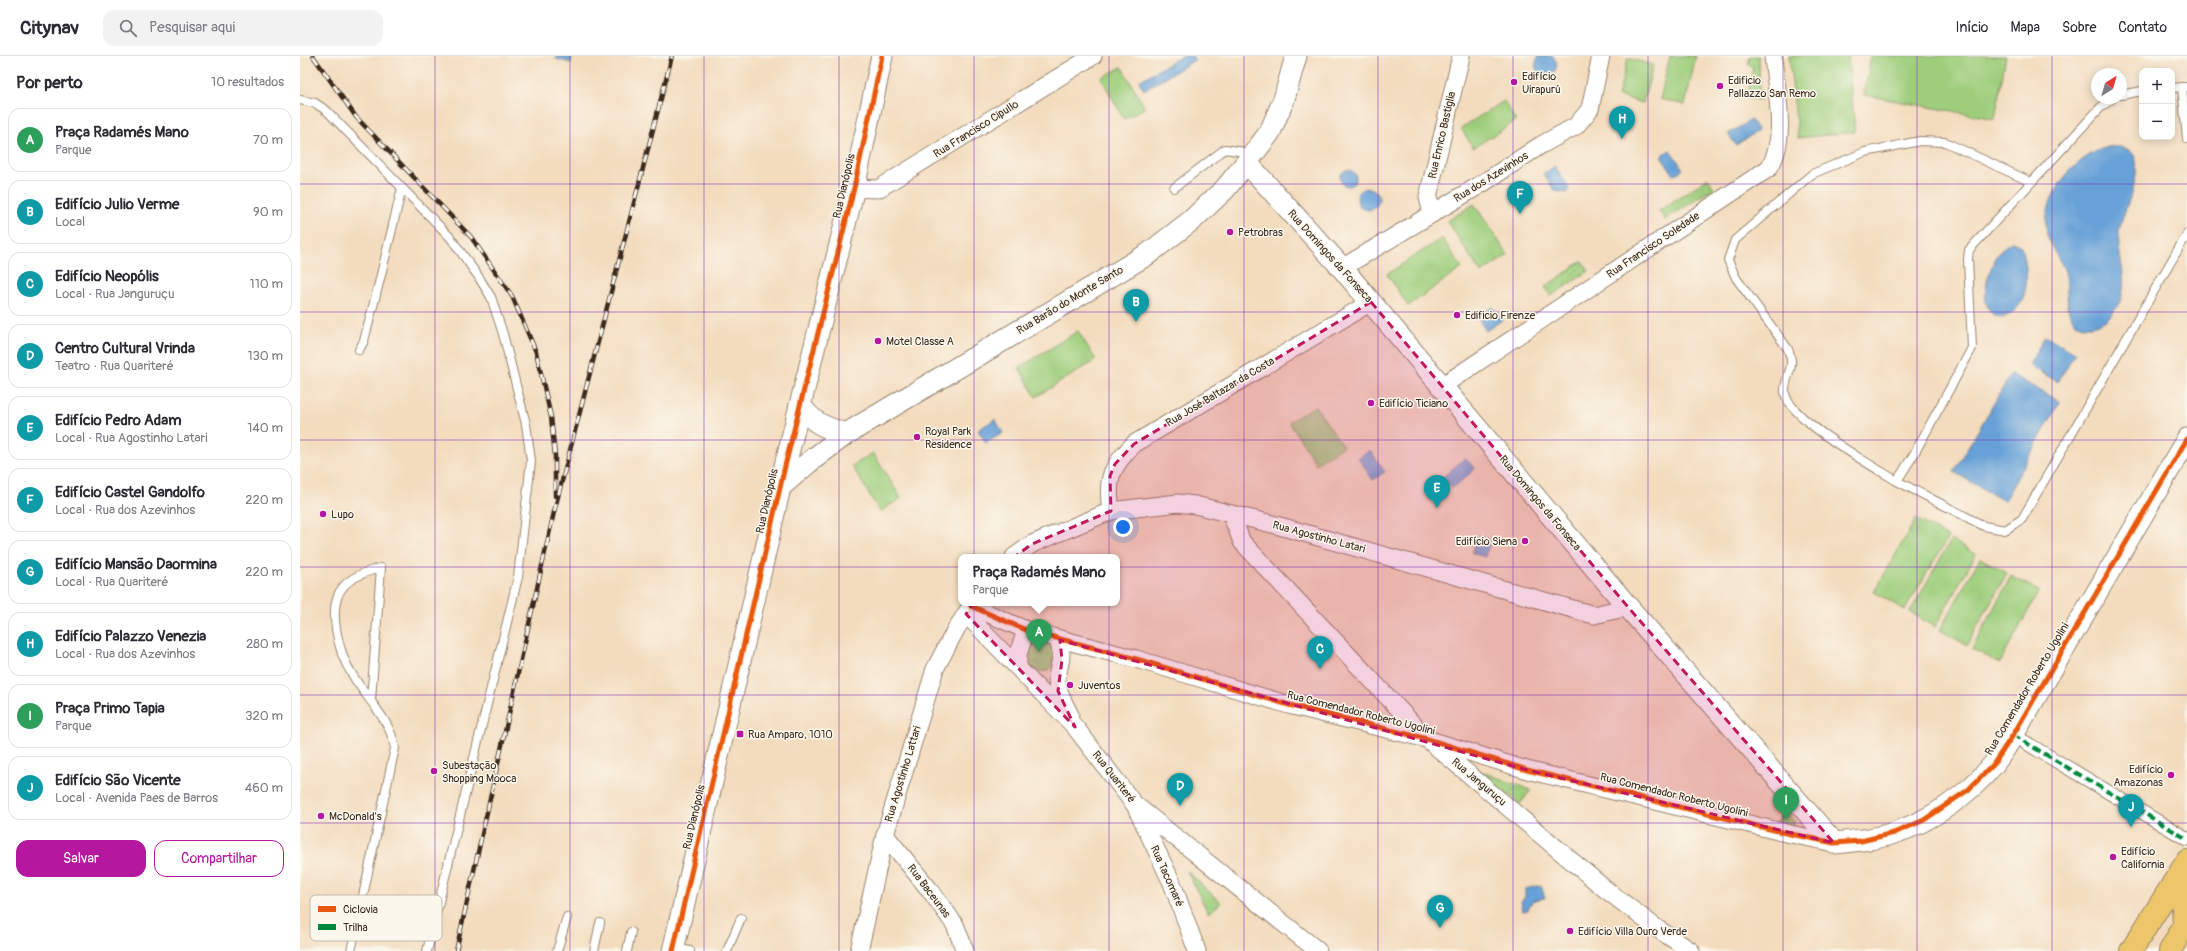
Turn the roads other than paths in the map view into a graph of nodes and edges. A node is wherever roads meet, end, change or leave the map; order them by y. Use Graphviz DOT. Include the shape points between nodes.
graph roads {
  1 [pos="882,56"];
  2 [pos="1093,56"];
  3 [pos="1296,56"];
  4 [pos="1461,56"];
  5 [pos="1601,56"];
  6 [pos="1773,56"];
  7 [pos="2185,87"];
  8 [pos="2175,88"];
  9 [pos="2139,92"];
  10 [pos="2127,94"];
  11 [pos="300,100"];
  12 [pos="2105,104"];
  13 [pos="2187,139"];
  14 [pos="1250,158"];
  15 [pos="2030,182"];
  16 [pos="402,188"];
  17 [pos="854,188"];
  18 [pos="1174,188"];
  19 [pos="1432,214"];
  20 [pos="2187,234"];
  21 [pos="1342,268"];
  22 [pos="1371,302"];
  23 [pos="359,350"];
  24 [pos="1442,386"];
  25 [pos="800,405"];
  26 [pos="846,434"];
  27 [pos="2187,439"];
  28 [pos="1897,480"];
  29 [pos="780,487"];
  30 [pos="1111,511"];
  31 [pos="1231,514"];
  32 [pos="1018,554"];
  33 [pos="970,607"];
  34 [pos="1628,607"];
  35 [pos="1026,630"];
  36 [pos="1058,640"];
  37 [pos="1018,666"];
  38 [pos="371,700"];
  39 [pos="1075,727"];
  40 [pos="2013,735"];
  41 [pos="1427,739"];
  42 [pos="1134,804"];
  43 [pos="885,834"];
  44 [pos="2187,839"];
  45 [pos="1834,843"];
  46 [pos="2187,861"];
  47 [pos="2187,878"];
  48 [pos="362,895"];
  49 [pos="441,895"];
  50 [pos="568,917"];
  51 [pos="741,918"];
  52 [pos="600,923"];
  53 [pos="2186,924"];
  54 [pos="631,932"];
  55 [pos="352,941"];
  56 [pos="429,941"];
  57 [pos="679,950"];
  58 [pos="350,951"];
  59 [pos="427,951"];
  60 [pos="557,951"];
  61 [pos="594,951"];
  62 [pos="627,951"];
  63 [pos="727,951"];
  64 [pos="859,951"];
  65 [pos="965,951"];
  66 [pos="1197,951"];
  67 [pos="1318,951"];
  68 [pos="1691,951"];
  69 [pos="2131,951"];
  70 [pos="2170,951"];
  1 -- 17 [label="street, Rua Dianópolis"];
  2 -- 17 [label="street, Rua Francisco Cipullo" via="878,189"];
  3 -- 14 [label="street, Rua Barão do Monte Santo" via="1284,99 1270,132"];
  4 -- 19 [label="street, Rua Enrico Bastiglia" via="1428,197"];
  5 -- 19 [label="street, Rua dos Azevinhos" via="1590,109 1576,126 1541,145"];
  6 -- 24 [label="street, Rua Francisco Soledade" via="1780,141 1776,157 1769,168"];
  7 -- 8 [label="lane"];
  7 -- 13 [label="lane"];
  9 -- 10 [label="lane"];
  11 -- 16 [label="lane" via="315,103 327,111"];
  12 -- 15 [label="lane"];
  14 -- 18 [label="lane" via="1225,149"];
  14 -- 21 [label="street, Rua Domingos da Fonseca"];
  14 -- 26 [label="street, Rua Barão do Monte Santo" via="1225,189 1192,220 1148,254"];
  15 -- 28 [label="lane" via="1969,250 1972,348"];
  15 -- 28 [label="lane" via="1945,142 1920,141 1865,152 1812,174 1735,240 1728,260 1736,278 1788,349 1792,363 1786,379 1785,395 1796,411 1840,447"];
  16 -- 23 [label="lane" via="364,341"];
  16 -- 49 [label="lane" via="450,237 491,297 526,424 531,461 518,577"];
  17 -- 25 [label="street, Rua Dianópolis"];
  19 -- 21 [label="street, Rua dos Azevinhos"];
  20 -- 28 [label="lane" via="2022,519 2005,530 1984,526"];
  21 -- 22 [label="street, Rua Domingos da Fonseca"];
  22 -- 24 [label="street, Rua Domingos da Fonseca"];
  22 -- 30 [label="street, Rua José Baltazar da Costa" via="1134,444 1115,464 1110,476 1108,490"];
  24 -- 34 [label="street, Rua Domingos da Fonseca"];
  25 -- 26 [label="street" via="810,418 822,427"];
  25 -- 29 [label="street, Rua Dianópolis"];
  26 -- 29 [label="street, Rua Barão do Monte Santo"];
  27 -- 40 [label="street, Rua Comendador Roberto Ugolini"];
  29 -- 57 [label="street, Rua Dianópolis"];
  30 -- 31 [label="street, Rua Agostinho Latari" via="1178,503"];
  30 -- 32 [label="street, Rua Agostinho Latari" via="1032,544"];
  31 -- 34 [label="street, Rua Agostinho Latari" via="1376,552 1594,615"];
  31 -- 41 [label="street, Rua Janguruçu" via="1242,542"];
  33 -- 35 [label="street, Rua Comendador Roberto Ugolini"];
  33 -- 37 [label="street, Rua Quariteré"];
  33 -- 43 [label="street, Rua Agostinho Lattari" via="935,669"];
  34 -- 45 [label="street, Rua Domingos da Fonseca"];
  35 -- 36 [label="street, Rua Comendador Roberto Ugolini"];
  35 -- 37 [label="street" via="1018,654"];
  36 -- 39 [label="street" via="1062,660 1057,680 1058,691"];
  36 -- 41 [label="street, Rua Comendador Roberto Ugolini" via="1136,659 1289,705"];
  37 -- 39 [label="street, Rua Quariteré"];
  38 -- 38 [label="lane" via="379,612 381,568 368,571 346,583 336,598 335,606 342,654 352,675"];
  38 -- 48 [label="lane" via="394,738 395,748"];
  39 -- 42 [label="street, Rua Quariteré"];
  40 -- 44 [label="street"];
  40 -- 45 [label="street, Rua Comendador Roberto Ugolini" via="1993,765 1968,790 1924,820 1894,833 1862,841"];
  41 -- 45 [label="street, Rua Comendador Roberto Ugolini" via="1527,770"];
  41 -- 68 [label="street, Rua Janguruçu" via="1605,888"];
  42 -- 66 [label="street, Rua Tacomaré" via="1172,883"];
  42 -- 67 [label="street, Rua Quariteré"];
  43 -- 64 [label="street, Rua Agostinho Lattari"];
  43 -- 65 [label="street, Rua Baceunas" via="955,925"];
  46 -- 69 [label="main road"];
  47 -- 53 [label="main road" via="2182,892"];
  50 -- 60 [label="lane"];
  51 -- 63 [label="lane"];
  52 -- 61 [label="lane"];
  53 -- 70 [label="main road"];
  54 -- 62 [label="lane"];
  55 -- 58 [label="lane"];
  56 -- 59 [label="lane"];
}
